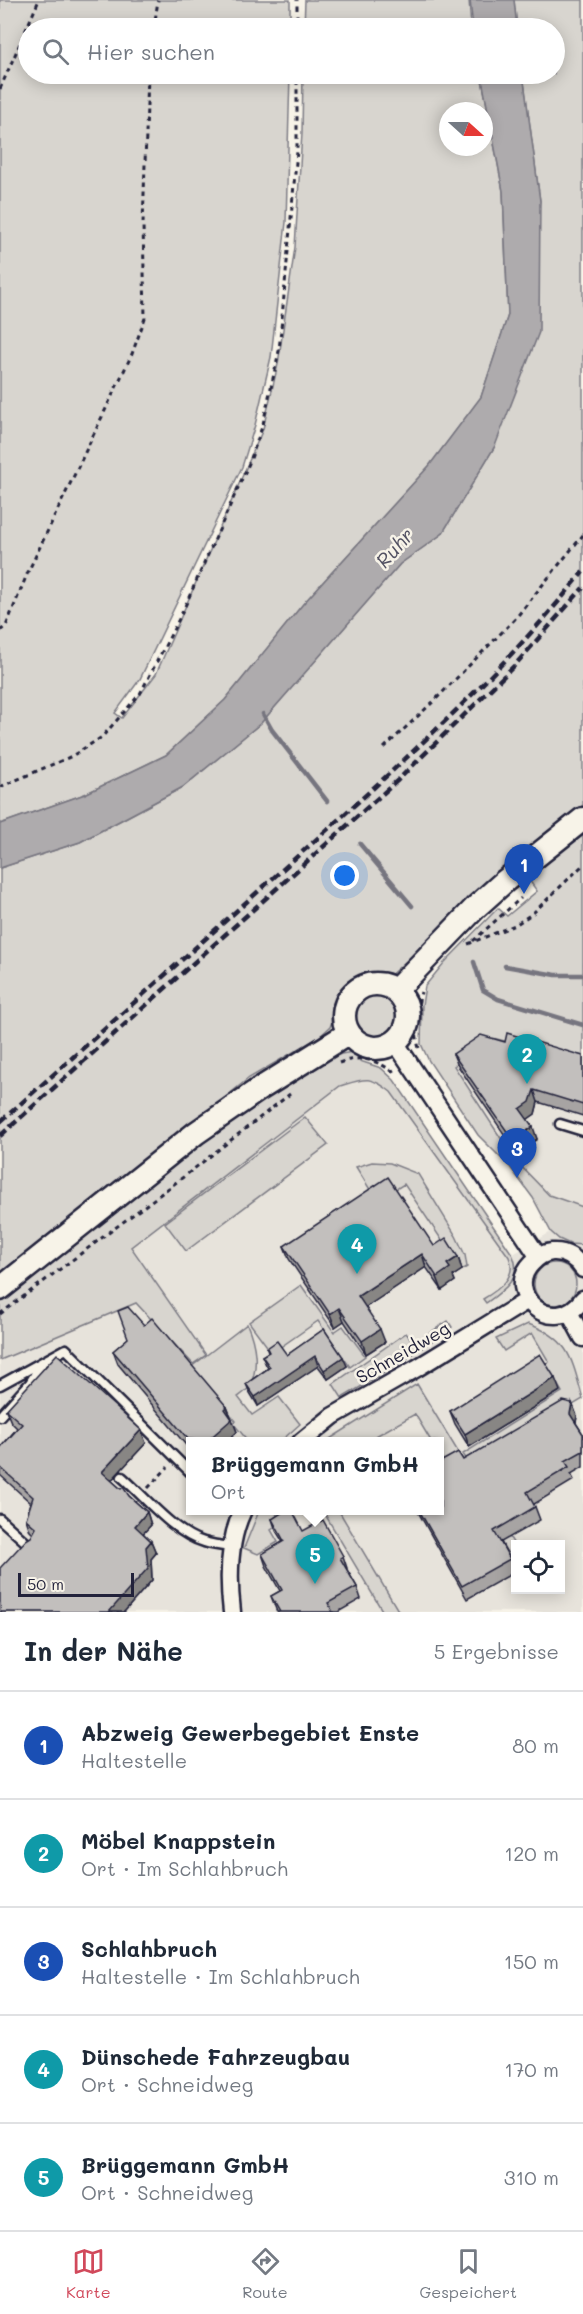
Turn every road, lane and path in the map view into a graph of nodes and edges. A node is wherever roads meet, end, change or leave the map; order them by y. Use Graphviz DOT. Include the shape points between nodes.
graph roads {
  1 [pos="39,0"];
  2 [pos="158,0"];
  3 [pos="297,0"];
  4 [pos="31,18"];
  5 [pos="155,18"];
  6 [pos="297,18"];
  7 [pos="18,48"];
  8 [pos="148,84"];
  9 [pos="297,84"];
  10 [pos="0,89"];
  11 [pos="583,535"];
  12 [pos="0,631"];
  13 [pos="384,748"];
  14 [pos="0,787"];
  15 [pos="583,819"];
  16 [pos="583,865"];
  17 [pos="521,898"];
  18 [pos="472,942"];
  19 [pos="464,946"];
  20 [pos="422,989"];
  21 [pos="396,990"];
  22 [pos="349,1033"];
  23 [pos="401,1052"];
  24 [pos="334,1065"];
  25 [pos="297,1089"];
  26 [pos="560,1124"];
  27 [pos="583,1131"];
  28 [pos="538,1257"];
  29 [pos="583,1269"];
  30 [pos="0,1289"];
  31 [pos="583,1299"];
  32 [pos="528,1300"];
  33 [pos="570,1312"];
  34 [pos="0,1314"];
  35 [pos="583,1338"];
  36 [pos="43,1361"];
  37 [pos="0,1385"];
  38 [pos="0,1416"];
  39 [pos="307,1437"];
  40 [pos="186,1468"];
  41 [pos="165,1470"];
  42 [pos="122,1477"];
  43 [pos="151,1485"];
  44 [pos="241,1515"];
  45 [pos="0,1519"];
  46 [pos="30,1546"];
  47 [pos="233,1547"];
  48 [pos="232,1612"];
  1 -- 4 [label="path"];
  2 -- 5 [label="path"];
  3 -- 6 [label="path"];
  7 -- 10 [label="path"];
  8 -- 12 [label="path" via="143,224 145,318 6,626"];
  9 -- 14 [label="path" via="297,151 279,351 263,424 250,461 181,615 140,694 102,737 72,756"];
  11 -- 13 [label="path" via="515,619"];
  15 -- 21 [label="main road" via="505,880"];
  16 -- 18 [label="path" via="534,914"];
  17 -- 18 [label="path"];
  18 -- 19 [label="path"];
  20 -- 23 [label="path" via="417,1023 420,1051"];
  21 -- 22 [label="main road" via="379,983 356,990 344,1014"];
  21 -- 23 [label="main road" via="408,1011"];
  22 -- 23 [label="main road" via="365,1046"];
  22 -- 30 [label="main road" via="204,1127"];
  23 -- 24 [label="path" via="392,1071 360,1058"];
  23 -- 28 [label="street"];
  25 -- 34 [label="path"];
  26 -- 27 [label="lane"];
  28 -- 29 [label="street" via="562,1252"];
  28 -- 32 [label="street" via="525,1274 524,1292"];
  31 -- 33 [label="street"];
  32 -- 33 [label="street" via="534,1308 551,1316"];
  32 -- 39 [label="street, Schneidweg" via="333,1416"];
  33 -- 35 [label="street"];
  36 -- 37 [label="lane"];
  36 -- 38 [label="lane" via="30,1383"];
  36 -- 40 [label="lane" via="66,1349"];
  41 -- 43 [label="path"];
  42 -- 47 [label="lane" via="179,1529 212,1544"];
  44 -- 47 [label="street"];
  45 -- 46 [label="lane"];
  47 -- 48 [label="street" via="229,1588"];
}
